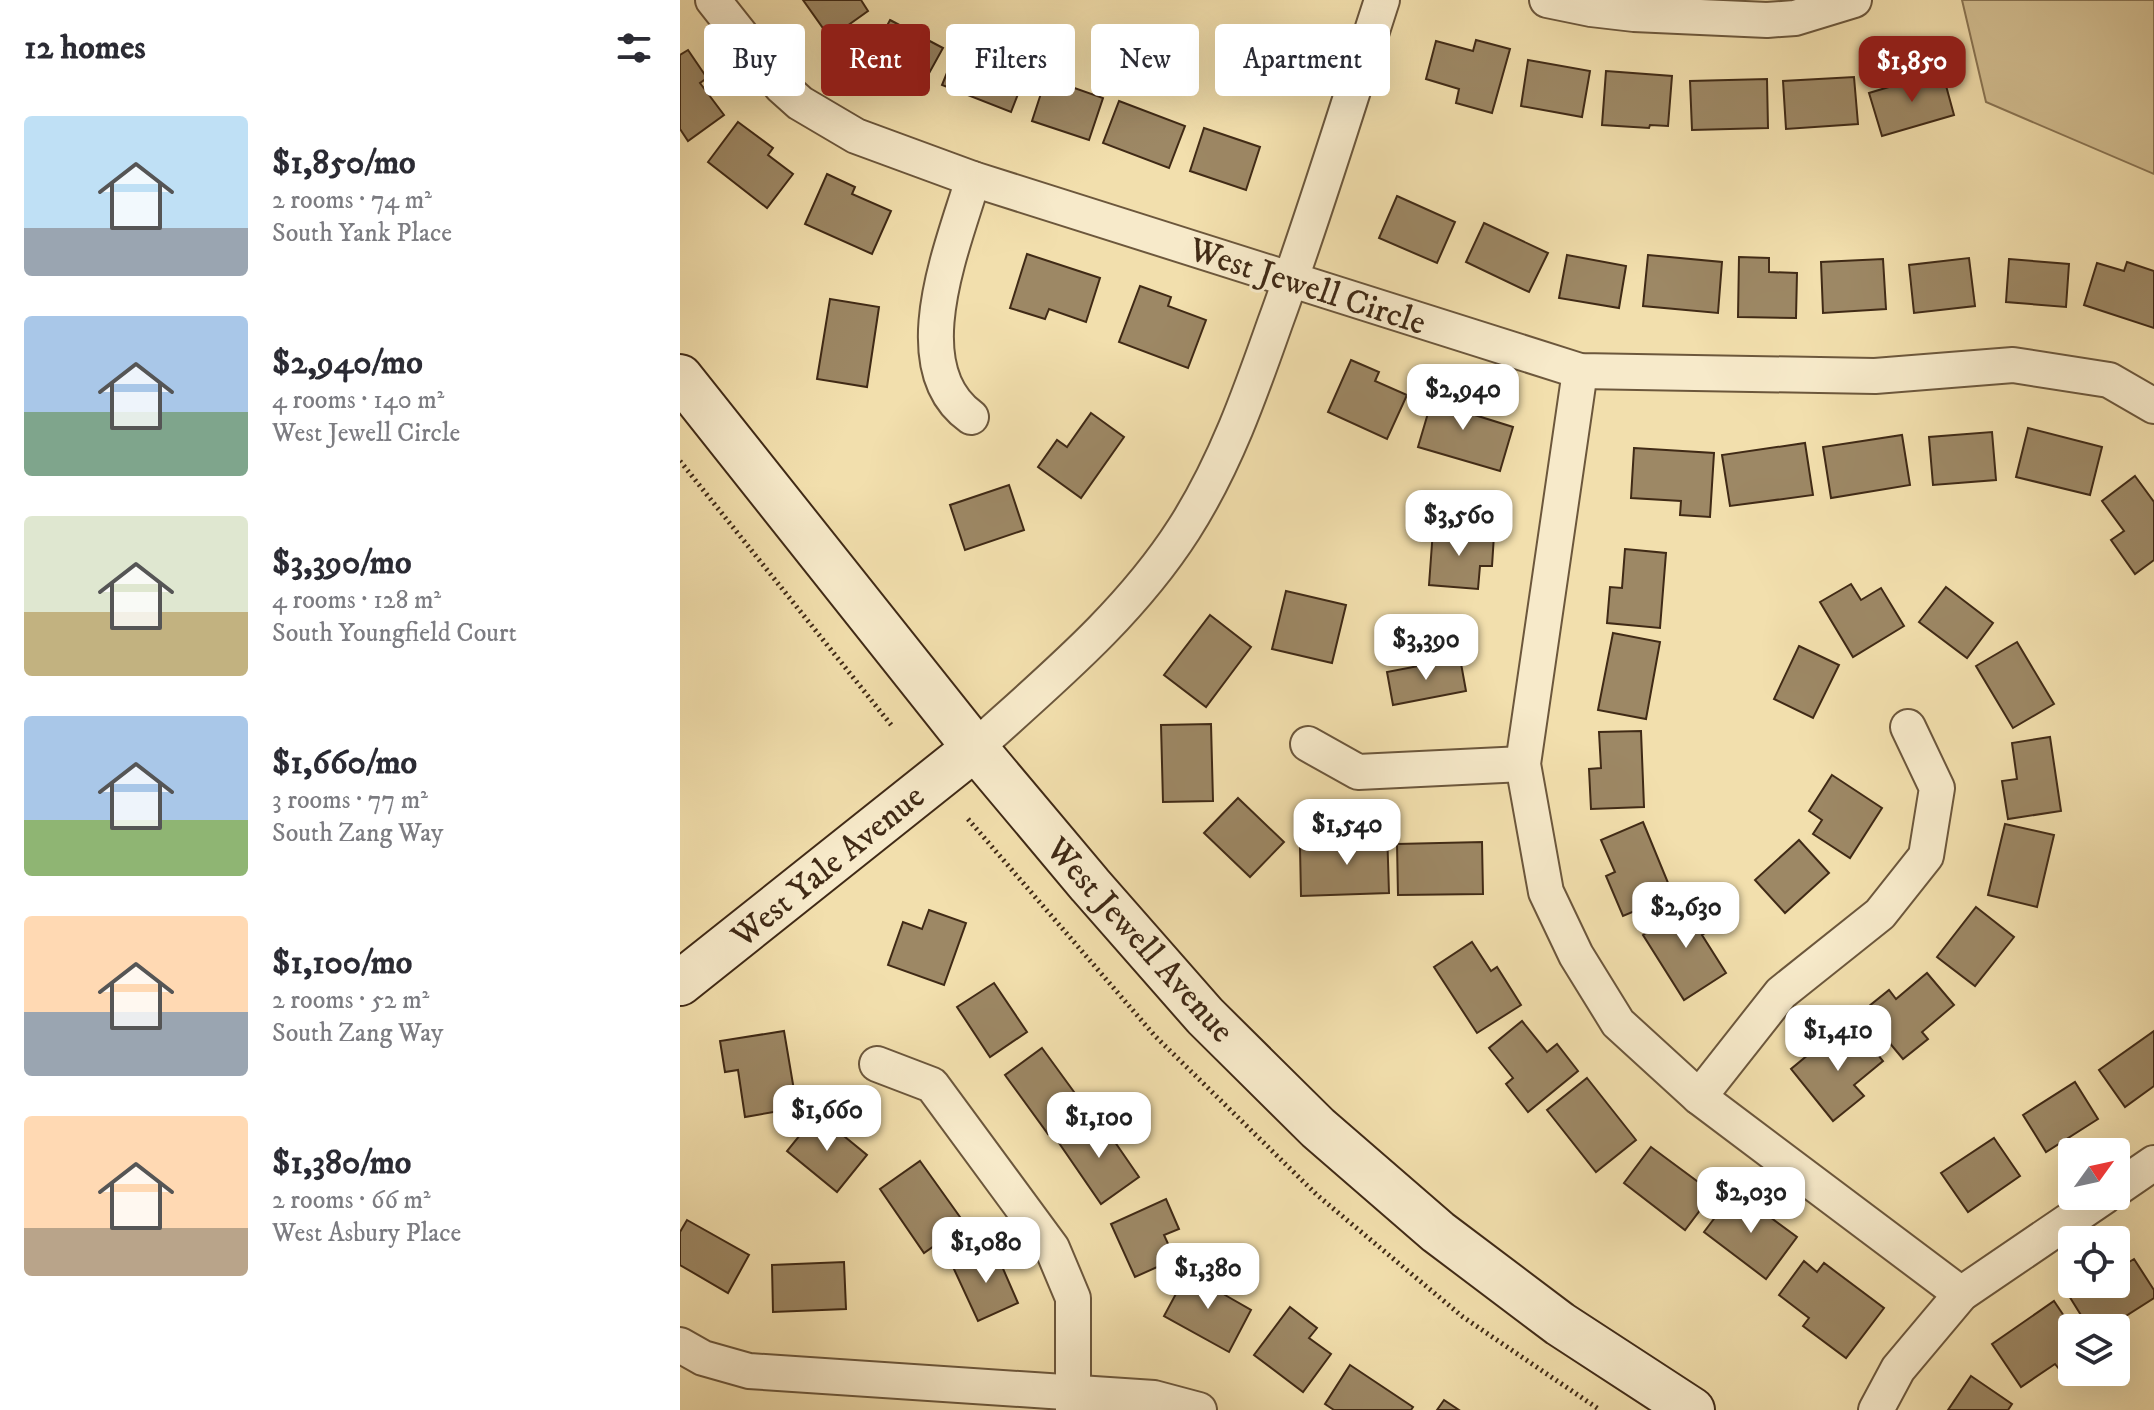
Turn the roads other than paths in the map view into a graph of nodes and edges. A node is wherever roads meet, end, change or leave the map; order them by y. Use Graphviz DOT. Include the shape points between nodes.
graph roads {
  1 [pos="713,0"];
  2 [pos="1382,0"];
  3 [pos="1547,0"];
  4 [pos="1854,0"];
  5 [pos="973,179"];
  6 [pos="1291,279"];
  7 [pos="1580,371"];
  8 [pos="680,377"];
  9 [pos="2154,406"];
  10 [pos="971,417"];
  11 [pos="1908,727"];
  12 [pos="1308,744"];
  13 [pos="975,748"];
  14 [pos="1523,764"];
  15 [pos="680,983"];
  16 [pos="877,1064"];
  17 [pos="1699,1097"];
  18 [pos="2154,1163"];
  19 [pos="2130,1179"];
  20 [pos="2084,1210"];
  21 [pos="1961,1294"];
  22 [pos="680,1345"];
  23 [pos="1074,1401"];
  24 [pos="1199,1410"];
  25 [pos="1692,1410"];
  26 [pos="1876,1410"];
  1 -- 5 [label="street, West Jewell Circle" via="800,103 856,136"];
  2 -- 6 [label="street"];
  3 -- 4 [label="street" via="1634,14 1767,20 1795,18"];
  5 -- 6 [label="street, West Jewell Circle"];
  5 -- 10 [label="street" via="944,278 936,336 942,379 949,395"];
  6 -- 7 [label="street, West Jewell Circle"];
  6 -- 13 [label="street" via="1237,429 1185,528 1112,622"];
  7 -- 9 [label="street, West Jewell Circle" via="1875,376 2013,365 2109,380"];
  7 -- 14 [label="street"];
  8 -- 13 [label="main road, West Jewell Avenue"];
  11 -- 17 [label="street" via="1937,788 1926,856 1880,914 1781,993"];
  12 -- 14 [label="street" via="1358,772"];
  13 -- 15 [label="main road, West Yale Avenue"];
  13 -- 25 [label="main road, West Jewell Avenue" via="1205,1016 1318,1128 1438,1232 1560,1324"];
  14 -- 17 [label="street" via="1546,892 1576,955 1618,1023"];
  16 -- 23 [label="street" via="932,1085 1052,1248 1073,1298"];
  17 -- 21 [label="street"];
  18 -- 19 [label="street"];
  20 -- 21 [label="street"];
  21 -- 26 [label="street" via="1898,1369"];
  22 -- 23 [label="street" via="703,1358 749,1371"];
  23 -- 24 [label="street" via="1154,1398"];
}
